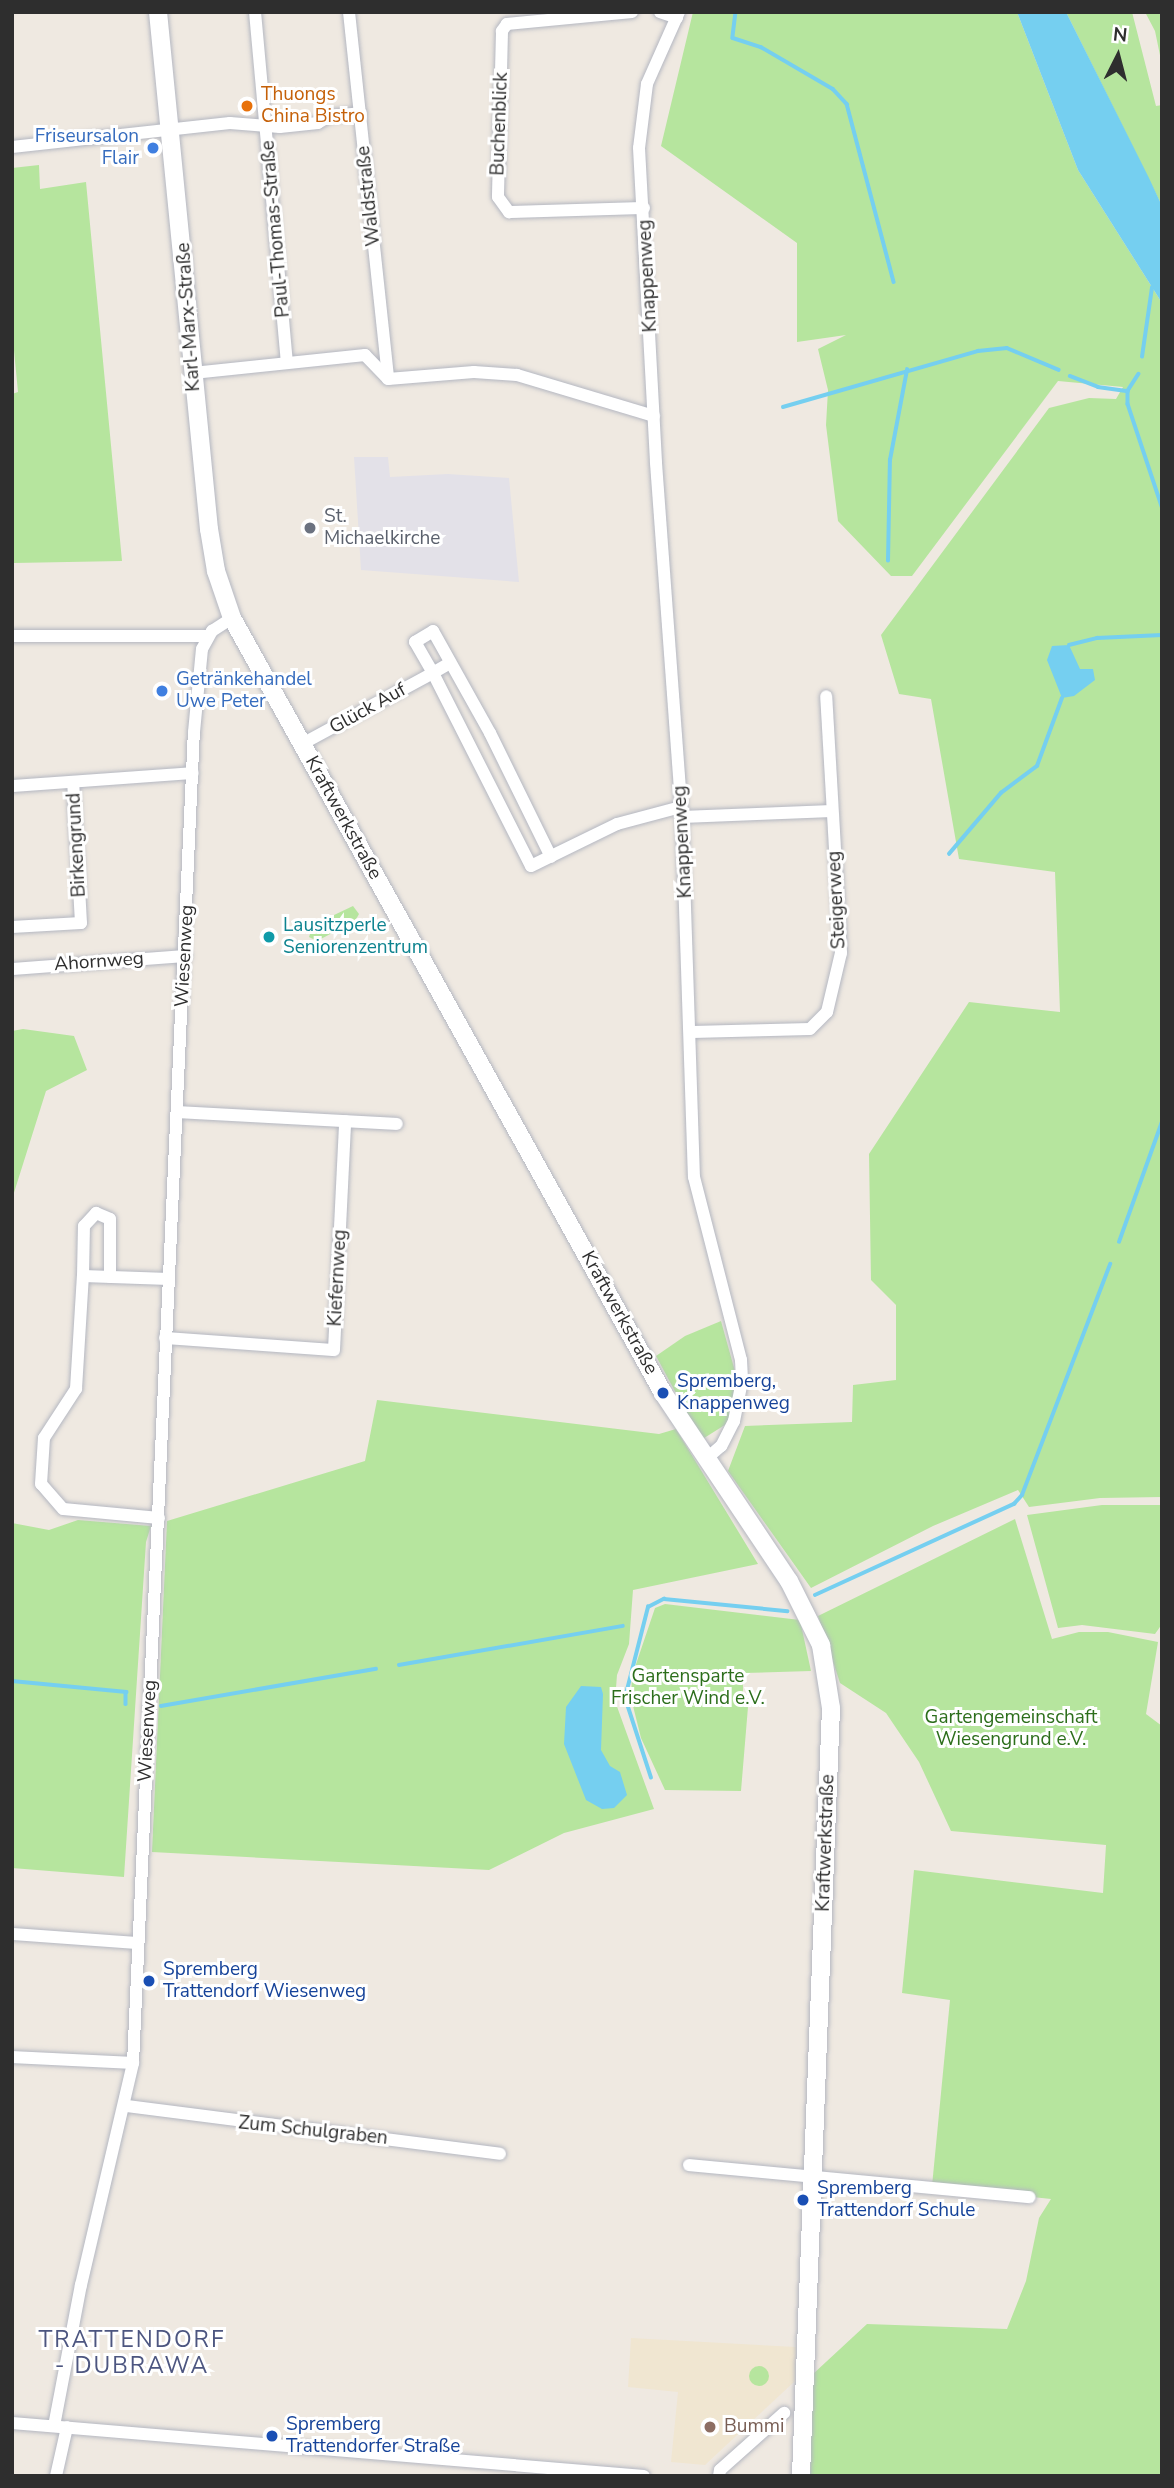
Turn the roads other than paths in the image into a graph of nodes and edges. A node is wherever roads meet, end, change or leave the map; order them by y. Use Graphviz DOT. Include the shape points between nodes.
graph roads {
  1 [pos="158,12"];
  2 [pos="255,12"];
  3 [pos="349,12"];
  4 [pos="632,12"];
  5 [pos="660,12"];
  6 [pos="678,15"];
  7 [pos="361,113"];
  8 [pos="267,124"];
  9 [pos="172,130"];
  10 [pos="12,147"];
  11 [pos="644,208"];
  12 [pos="287,363"];
  13 [pos="193,373"];
  14 [pos="388,379"];
  15 [pos="654,416"];
  16 [pos="232,618"];
  17 [pos="12,636"];
  18 [pos="208,636"];
  19 [pos="450,663"];
  20 [pos="433,673"];
  21 [pos="825,696"];
  22 [pos="490,733"];
  23 [pos="302,744"];
  24 [pos="471,744"];
  25 [pos="193,773"];
  26 [pos="73,782"];
  27 [pos="12,786"];
  28 [pos="832,811"];
  29 [pos="681,812"];
  30 [pos="535,823"];
  31 [pos="516,832"];
  32 [pos="551,857"];
  33 [pos="12,927"];
  34 [pos="186,956"];
  35 [pos="12,969"];
  36 [pos="692,1032"];
  37 [pos="178,1112"];
  38 [pos="345,1121"];
  39 [pos="397,1124"];
  40 [pos="83,1276"];
  41 [pos="110,1277"];
  42 [pos="169,1279"];
  43 [pos="165,1338"];
  44 [pos="705,1460"];
  45 [pos="159,1518"];
  46 [pos="12,1934"];
  47 [pos="138,1943"];
  48 [pos="12,2057"];
  49 [pos="133,2063"];
  50 [pos="127,2106"];
  51 [pos="500,2154"];
  52 [pos="689,2165"];
  53 [pos="813,2176"];
  54 [pos="1030,2197"];
  55 [pos="784,2413"];
  56 [pos="12,2423"];
  57 [pos="60,2427"];
  58 [pos="56,2476"];
  59 [pos="644,2476"];
  60 [pos="719,2476"];
  61 [pos="802,2476"];
  1 -- 9 [label="main road, Karl-Marx-Straße"];
  2 -- 8 [label="street, Paul-Thomas-Straße"];
  3 -- 7 [label="street, Waldstraße"];
  4 -- 11 [label="street, Buchenblick" via="507,24 502,31 498,197 509,212"];
  5 -- 6 [label="street"];
  6 -- 11 [label="street, Knappenweg" via="647,84 639,117"];
  7 -- 8 [label="street" via="329,116 318,123"];
  7 -- 14 [label="street, Waldstraße"];
  8 -- 9 [label="street"];
  8 -- 12 [label="street, Paul-Thomas-Straße"];
  9 -- 10 [label="street"];
  9 -- 13 [label="main road, Karl-Marx-Straße"];
  11 -- 15 [label="street, Knappenweg"];
  12 -- 13 [label="street"];
  12 -- 14 [label="street" via="365,355"];
  13 -- 16 [label="main road, Karl-Marx-Straße" via="215,567"];
  14 -- 15 [label="street" via="474,372 517,375"];
  15 -- 29 [label="street, Knappenweg"];
  16 -- 18 [label="street"];
  16 -- 23 [label="main road, Kraftwerkstraße"];
  17 -- 18 [label="street"];
  18 -- 25 [label="street, Wiesenweg" via="200,658"];
  19 -- 20 [label="street, Glück Auf"];
  19 -- 20 [label="street" via="433,631 424,636 415,642"];
  19 -- 22 [label="street"];
  20 -- 23 [label="street, Glück Auf"];
  20 -- 24 [label="street"];
  21 -- 28 [label="street, Steigerweg"];
  22 -- 24 [label="street"];
  22 -- 30 [label="street"];
  23 -- 44 [label="main road, Kraftwerkstraße" via="653,1377"];
  24 -- 31 [label="street"];
  25 -- 26 [label="street, Birkengrund"];
  25 -- 34 [label="street, Wiesenweg"];
  26 -- 27 [label="street, Birkengrund"];
  26 -- 33 [label="street, Birkengrund" via="82,923"];
  28 -- 29 [label="street"];
  28 -- 36 [label="street, Steigerweg" via="841,953 827,1012 810,1029"];
  29 -- 32 [label="street" via="617,824"];
  29 -- 36 [label="street, Knappenweg"];
  30 -- 31 [label="street"];
  30 -- 32 [label="street"];
  31 -- 32 [label="street" via="531,866"];
  34 -- 35 [label="street, Ahornweg"];
  34 -- 37 [label="street, Wiesenweg"];
  36 -- 44 [label="street, Knappenweg" via="694,1177 741,1360 742,1381 727,1436"];
  37 -- 38 [label="street"];
  37 -- 42 [label="street, Wiesenweg"];
  38 -- 39 [label="street"];
  38 -- 43 [label="street, Kiefernweg" via="334,1349"];
  40 -- 41 [label="street"];
  40 -- 41 [label="street" via="84,1226 96,1213 110,1219"];
  40 -- 45 [label="street" via="76,1389 44,1438 41,1484 63,1509"];
  41 -- 42 [label="street"];
  42 -- 43 [label="street, Wiesenweg"];
  43 -- 45 [label="street, Wiesenweg"];
  44 -- 53 [label="main road, Kraftwerkstraße" via="801,1602 827,1672 831,1708"];
  45 -- 47 [label="street, Wiesenweg"];
  46 -- 47 [label="street"];
  47 -- 49 [label="street, Wiesenweg"];
  48 -- 49 [label="street"];
  49 -- 50 [label="street, Wiesenweg"];
  50 -- 51 [label="street, Zum Schulgraben"];
  50 -- 57 [label="street, Wiesenweg" via="81,2285"];
  52 -- 53 [label="street"];
  53 -- 54 [label="street"];
  53 -- 61 [label="main road, Kraftwerkstraße"];
  55 -- 60 [label="street" via="720,2470"];
  56 -- 57 [label="street"];
  57 -- 58 [label="street, Wiesenweg"];
  57 -- 59 [label="street"];
}
